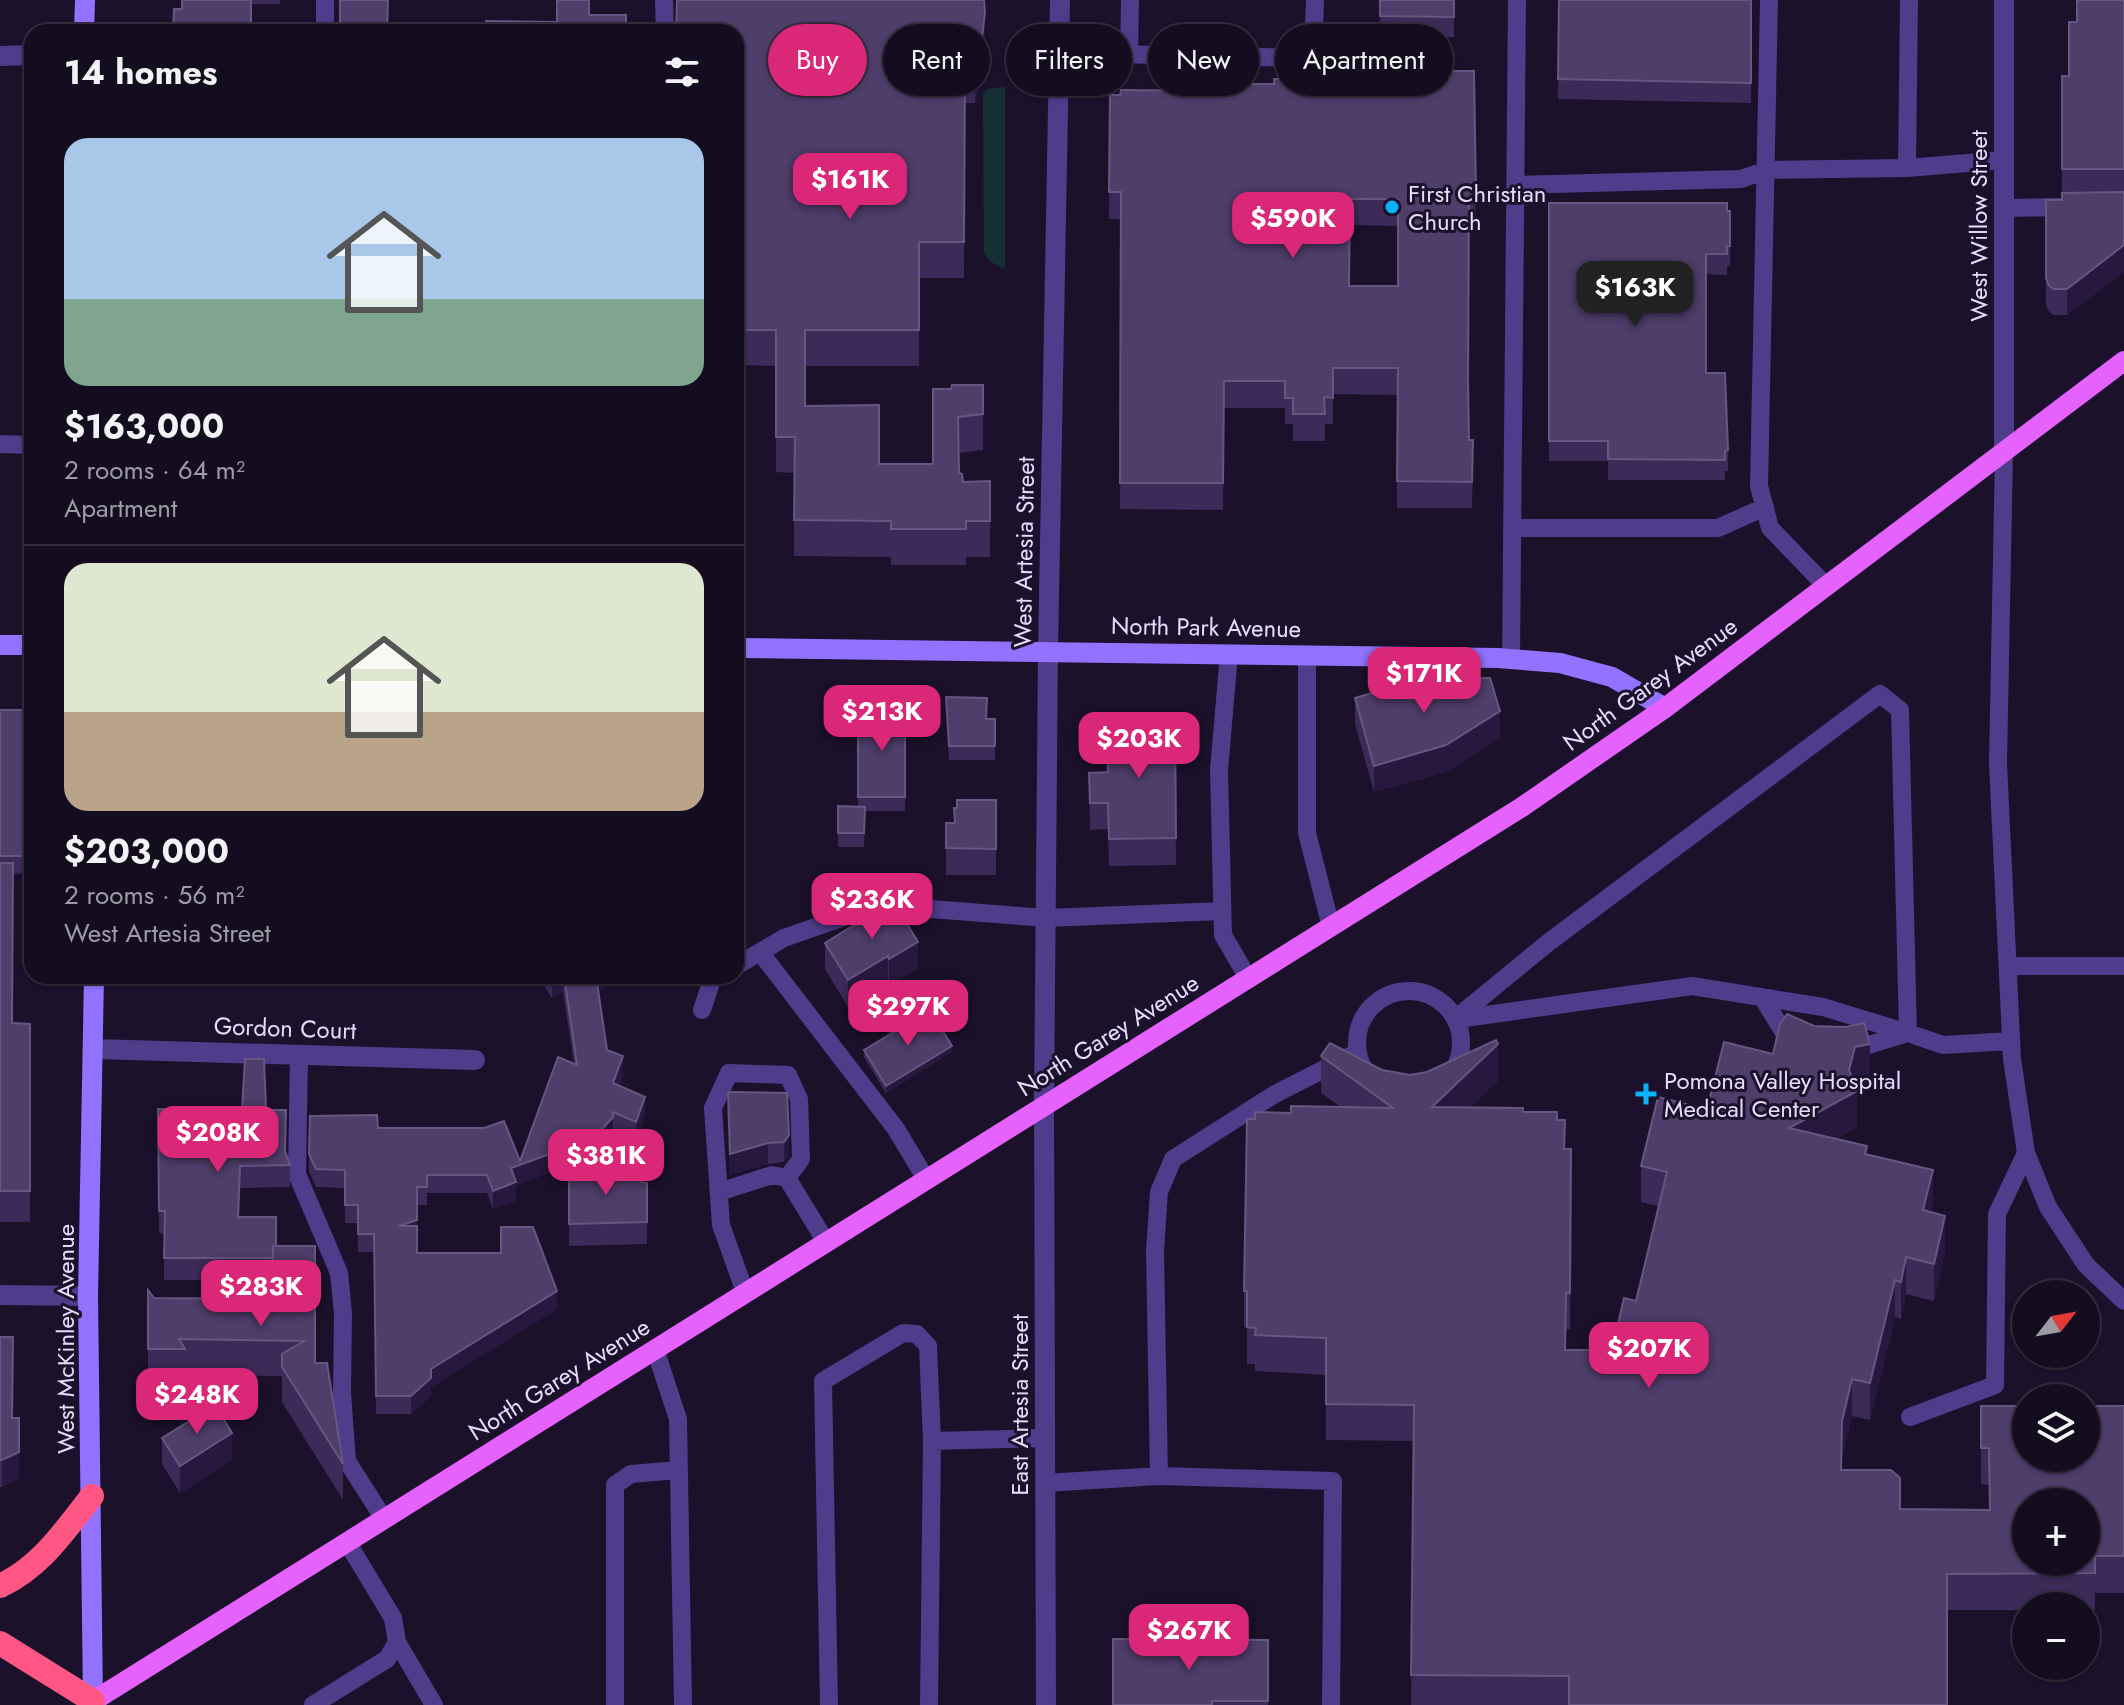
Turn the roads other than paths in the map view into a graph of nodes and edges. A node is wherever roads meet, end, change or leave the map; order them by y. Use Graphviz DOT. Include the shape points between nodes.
graph roads {
  1 [pos="85,0"];
  2 [pos="325,0"];
  3 [pos="664,0"];
  4 [pos="1060,0"];
  5 [pos="1130,0"];
  6 [pos="1315,0"];
  7 [pos="1517,0"];
  8 [pos="1769,0"];
  9 [pos="1909,0"];
  10 [pos="2004,0"];
  11 [pos="84,24"];
  12 [pos="325,24"];
  13 [pos="665,24"];
  14 [pos="1060,24"];
  15 [pos="1130,24"];
  16 [pos="1132,54"];
  17 [pos="24,55"];
  18 [pos="0,56"];
  19 [pos="1059,96"];
  20 [pos="2004,160"];
  21 [pos="1907,168"];
  22 [pos="1767,170"];
  23 [pos="1516,185"];
  24 [pos="2094,207"];
  25 [pos="2004,208"];
  26 [pos="2124,361"];
  27 [pos="0,444"];
  28 [pos="24,445"];
  29 [pos="2004,452"];
  30 [pos="1765,507"];
  31 [pos="1512,528"];
  32 [pos="1826,586"];
  33 [pos="0,645"];
  34 [pos="24,645"];
  35 [pos="744,648"];
  36 [pos="1048,651"];
  37 [pos="1229,654"];
  38 [pos="1307,655"];
  39 [pos="1511,659"];
  40 [pos="1665,708"];
  41 [pos="1222,911"];
  42 [pos="1046,918"];
  43 [pos="1331,927"];
  44 [pos="760,952"];
  45 [pos="744,961"];
  46 [pos="2008,966"];
  47 [pos="2124,966"];
  48 [pos="1248,978"];
  49 [pos="94,984"];
  50 [pos="711,984"];
  51 [pos="1762,997"];
  52 [pos="702,1010"];
  53 [pos="1455,1019"];
  54 [pos="1908,1033"];
  55 [pos="2011,1041"];
  56 [pos="95,1049"];
  57 [pos="1814,1051"];
  58 [pos="1835,1051"];
  59 [pos="1358,1052"];
  60 [pos="299,1055"];
  61 [pos="475,1060"];
  62 [pos="1044,1105"];
  63 [pos="2026,1153"];
  64 [pos="787,1178"];
  65 [pos="926,1179"];
  66 [pos="719,1192"];
  67 [pos="826,1242"];
  68 [pos="745,1292"];
  69 [pos="0,1295"];
  70 [pos="88,1296"];
  71 [pos="2124,1301"];
  72 [pos="655,1349"];
  73 [pos="1910,1417"];
  74 [pos="932,1438"];
  75 [pos="1045,1438"];
  76 [pos="679,1470"];
  77 [pos="1159,1476"];
  78 [pos="1045,1483"];
  79 [pos="92,1496"];
  80 [pos="384,1519"];
  81 [pos="347,1542"];
  82 [pos="0,1586"];
  83 [pos="397,1642"];
  84 [pos="0,1643"];
  85 [pos="91,1704"];
  86 [pos="313,1705"];
  87 [pos="434,1705"];
  88 [pos="615,1705"];
  89 [pos="683,1705"];
  90 [pos="829,1705"];
  91 [pos="929,1705"];
  92 [pos="1046,1705"];
  93 [pos="1331,1705"];
  1 -- 11 [label="street"];
  2 -- 12 [label="lane"];
  3 -- 13 [label="lane"];
  4 -- 14 [label="street, West Artesia Street"];
  5 -- 15 [label="lane"];
  6 -- 16 [label="lane" via="1313,58"];
  7 -- 23 [label="lane"];
  8 -- 22 [label="lane"];
  9 -- 21 [label="lane"];
  10 -- 20 [label="street, West Willow Street"];
  17 -- 18 [label="street"];
  19 -- 36 [label="street, West Artesia Street"];
  20 -- 21 [label="lane"];
  20 -- 25 [label="street, West Willow Street"];
  21 -- 22 [label="lane"];
  22 -- 23 [label="lane" via="1741,179"];
  22 -- 30 [label="lane" via="1759,486"];
  23 -- 31 [label="lane"];
  24 -- 25 [label="lane"];
  25 -- 29 [label="street, West Willow Street"];
  26 -- 29 [label="main road, North Garey Avenue"];
  27 -- 28 [label="lane"];
  29 -- 32 [label="main road, North Garey Avenue"];
  29 -- 46 [label="lane" via="1998,763"];
  30 -- 31 [label="lane" via="1718,528"];
  30 -- 32 [label="lane" via="1770,528"];
  31 -- 39 [label="lane"];
  32 -- 40 [label="main road, North Garey Avenue"];
  33 -- 34 [label="street"];
  35 -- 36 [label="street, North Park Avenue"];
  36 -- 37 [label="street, North Park Avenue"];
  36 -- 42 [label="street, West Artesia Street"];
  37 -- 38 [label="street, North Park Avenue"];
  37 -- 41 [label="lane" via="1219,770"];
  38 -- 39 [label="street, North Park Avenue"];
  38 -- 43 [label="lane" via="1307,833"];
  39 -- 40 [label="street, North Park Avenue" via="1560,663 1612,677"];
  40 -- 43 [label="main road, North Garey Avenue" via="1522,807"];
  41 -- 42 [label="lane"];
  41 -- 48 [label="lane" via="1223,935"];
  42 -- 44 [label="lane" via="867,909 784,938"];
  42 -- 62 [label="street, West Artesia Street"];
  43 -- 48 [label="main road, North Garey Avenue"];
  44 -- 45 [label="lane"];
  44 -- 65 [label="lane" via="896,1129"];
  46 -- 47 [label="lane"];
  46 -- 55 [label="lane"];
  48 -- 62 [label="main road, North Garey Avenue"];
  49 -- 56 [label="street, West McKinley Avenue"];
  50 -- 52 [label="lane"];
  51 -- 53 [label="lane" via="1692,986"];
  51 -- 54 [label="lane" via="1823,1007"];
  51 -- 57 [label="lane" via="1786,1036"];
  53 -- 54 [label="lane" via="1549,942 1880,694 1900,710"];
  53 -- 59 [label="lane" via="1445,1006 1416,991 1384,997 1362,1020"];
  53 -- 59 [label="lane" via="1460,1054 1441,1084 1425,1092 1408,1095 1383,1087 1364,1069"];
  54 -- 55 [label="lane" via="1943,1045"];
  54 -- 58 [label="lane"];
  55 -- 63 [label="lane"];
  56 -- 60 [label="street, Gordon Court"];
  56 -- 70 [label="street, West McKinley Avenue"];
  59 -- 77 [label="lane" via="1275,1094 1173,1159 1159,1192 1155,1251"];
  60 -- 61 [label="street, Gordon Court"];
  60 -- 80 [label="lane" via="297,1174 339,1273 347,1461"];
  62 -- 65 [label="main road, North Garey Avenue"];
  62 -- 75 [label="street, East Artesia Street"];
  63 -- 71 [label="lane" via="2048,1207 2078,1253"];
  63 -- 73 [label="lane" via="1997,1214 1995,1385"];
  64 -- 66 [label="lane" via="772,1175"];
  64 -- 66 [label="lane" via="801,1159 799,1099 788,1075 729,1073 713,1108"];
  64 -- 67 [label="lane"];
  65 -- 67 [label="main road, North Garey Avenue"];
  66 -- 68 [label="lane" via="721,1225"];
  67 -- 68 [label="main road, North Garey Avenue"];
  68 -- 72 [label="main road, North Garey Avenue"];
  69 -- 70 [label="street"];
  70 -- 79 [label="street, West McKinley Avenue"];
  72 -- 76 [label="lane" via="678,1419"];
  72 -- 80 [label="main road, North Garey Avenue"];
  74 -- 75 [label="lane"];
  74 -- 90 [label="lane" via="928,1346 917,1334 903,1333 823,1381"];
  74 -- 91 [label="lane"];
  75 -- 78 [label="street, East Artesia Street"];
  76 -- 88 [label="lane" via="631,1474 615,1485"];
  76 -- 89 [label="lane"];
  77 -- 78 [label="lane"];
  77 -- 93 [label="lane" via="1333,1481"];
  78 -- 92 [label="street, East Artesia Street"];
  79 -- 82 [label="highway" via="53,1547"];
  79 -- 85 [label="street, West McKinley Avenue"];
  80 -- 81 [label="main road, North Garey Avenue"];
  81 -- 83 [label="lane" via="393,1618"];
  81 -- 85 [label="main road, North Garey Avenue"];
  83 -- 86 [label="lane" via="387,1659"];
  83 -- 87 [label="lane"];
  84 -- 85 [label="highway"];
}
